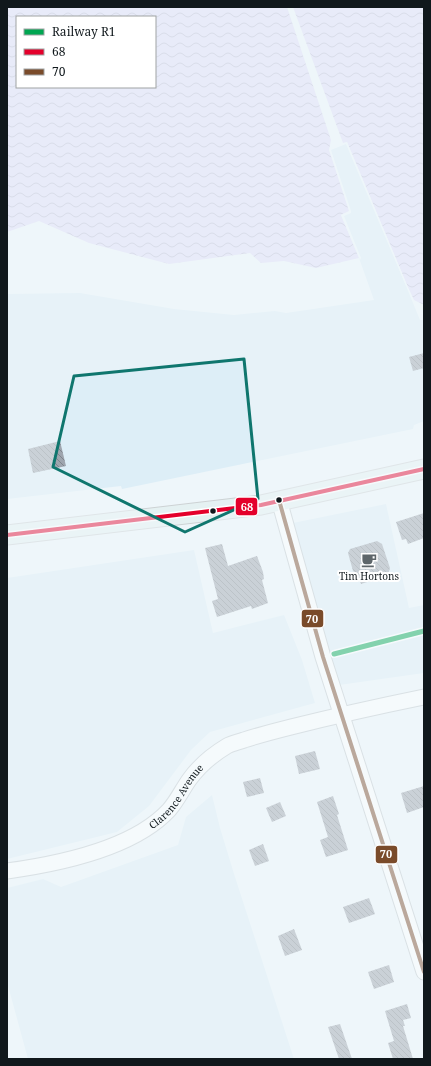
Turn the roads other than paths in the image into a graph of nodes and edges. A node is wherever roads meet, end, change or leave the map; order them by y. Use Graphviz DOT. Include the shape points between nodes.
graph roads {
  1 [pos="424,469"];
  2 [pos="278,500"];
  3 [pos="7,535"];
  4 [pos="424,697"];
  5 [pos="341,715"];
  6 [pos="7,871"];
  7 [pos="424,972"];
  1 -- 2 [label="main road"];
  2 -- 3 [label="main road" via="253,506"];
  2 -- 5 [label="street"];
  4 -- 5 [label="street, Clarence Avenue"];
  5 -- 6 [label="street, Clarence Avenue" via="266,733 229,745 201,765 160,819 129,839 90,853"];
  5 -- 7 [label="street"];
}
